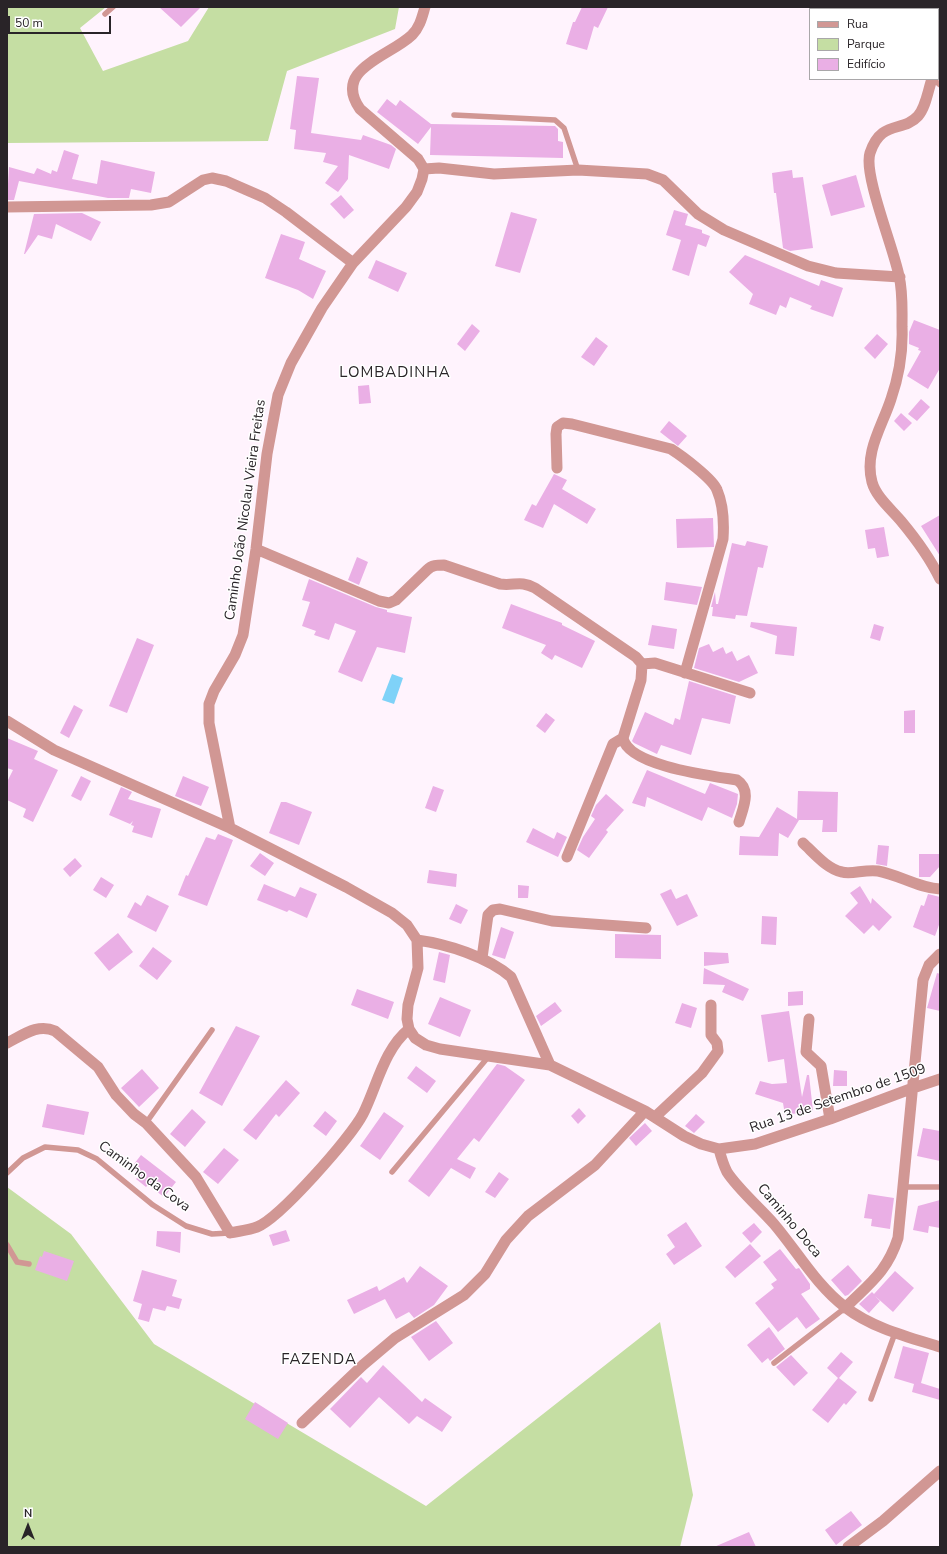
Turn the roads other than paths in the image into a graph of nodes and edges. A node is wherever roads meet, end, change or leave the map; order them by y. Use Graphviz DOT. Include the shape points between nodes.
graph roads {
  1 [pos="113,7"];
  2 [pos="424,7"];
  3 [pos="105,14"];
  4 [pos="932,80"];
  5 [pos="454,115"];
  6 [pos="424,169"];
  7 [pos="578,170"];
  8 [pos="7,207"];
  9 [pos="354,263"];
  10 [pos="900,277"];
  11 [pos="557,468"];
  12 [pos="256,550"];
  13 [pos="940,579"];
  14 [pos="642,664"];
  15 [pos="684,673"];
  16 [pos="750,693"];
  17 [pos="7,722"];
  18 [pos="623,738"];
  19 [pos="738,822"];
  20 [pos="230,828"];
  21 [pos="803,843"];
  22 [pos="567,857"];
  23 [pos="940,889"];
  24 [pos="646,928"];
  25 [pos="417,940"];
  26 [pos="940,954"];
  27 [pos="482,958"];
  28 [pos="710,1005"];
  29 [pos="809,1019"];
  30 [pos="409,1029"];
  31 [pos="212,1030"];
  32 [pos="7,1043"];
  33 [pos="489,1056"];
  34 [pos="550,1065"];
  35 [pos="940,1079"];
  36 [pos="913,1088"];
  37 [pos="645,1111"];
  38 [pos="655,1117"];
  39 [pos="830,1119"];
  40 [pos="146,1123"];
  41 [pos="719,1149"];
  42 [pos="392,1172"];
  43 [pos="7,1173"];
  44 [pos="903,1186"];
  45 [pos="940,1187"];
  46 [pos="230,1233"];
  47 [pos="7,1245"];
  48 [pos="29,1264"];
  49 [pos="845,1308"];
  50 [pos="895,1333"];
  51 [pos="940,1347"];
  52 [pos="774,1363"];
  53 [pos="871,1399"];
  54 [pos="302,1423"];
  55 [pos="940,1471"];
  56 [pos="848,1547"];
  1 -- 3 [label="lane"];
  2 -- 6 [label="street" via="422,21 413,34 360,70 352,88 354,100 360,109 408,149"];
  4 -- 10 [label="street" via="918,116 887,130 876,140 870,155 870,174"];
  5 -- 7 [label="lane" via="555,120 564,128"];
  6 -- 7 [label="street" via="439,168 494,174"];
  6 -- 9 [label="street, Caminho João Nicolau Vieira Freitas" via="416,192 406,207"];
  7 -- 10 [label="street" via="648,174 663,180 698,214 717,226 808,266 836,273"];
  8 -- 9 [label="street" via="151,205 169,202 203,180 212,178 226,181 264,198"];
  9 -- 12 [label="street, Caminho João Nicolau Vieira Freitas" via="322,308 294,356 278,395 267,454"];
  10 -- 13 [label="street" via="902,348 898,377 872,445 870,468 873,484 880,496 932,561"];
  11 -- 15 [label="street" via="556,434 557,427 563,423 671,449 683,456 713,483 717,490 724,528 723,539"];
  12 -- 14 [label="street" via="389,603 396,600 431,566 437,565 444,565 500,584 526,583 636,657"];
  12 -- 20 [label="street, Caminho João Nicolau Vieira Freitas" via="243,635 209,704 209,723"];
  14 -- 15 [label="street" via="655,663"];
  14 -- 18 [label="street" via="642,680"];
  15 -- 16 [label="street"];
  17 -- 20 [label="street" via="54,750"];
  18 -- 19 [label="street" via="628,750 643,758 675,769 737,780 743,784 745,800"];
  18 -- 22 [label="street" via="613,744"];
  20 -- 25 [label="street" via="346,887 392,914 408,925"];
  21 -- 23 [label="street" via="831,867 842,872 881,872 914,884"];
  24 -- 27 [label="street" via="552,921 500,909 493,910 488,915"];
  25 -- 27 [label="street"];
  25 -- 30 [label="street" via="418,968 406,1019"];
  26 -- 36 [label="street" via="929,965 923,980"];
  27 -- 34 [label="street" via="512,977"];
  28 -- 38 [label="street" via="711,1035 718,1051 702,1073"];
  29 -- 39 [label="street" via="806,1052 820,1066"];
  30 -- 33 [label="street" via="415,1038 426,1045"];
  30 -- 46 [label="street, Caminho da Cova" via="394,1045 362,1116 340,1147 276,1214 258,1226"];
  31 -- 40 [label="lane"];
  32 -- 40 [label="street" via="40,1027 55,1031 98,1067 116,1095"];
  33 -- 34 [label="street"];
  33 -- 42 [label="lane"];
  34 -- 37 [label="street, Rua 13 de Setembro de 1509"];
  35 -- 36 [label="street, Rua 13 de Setembro de 1509"];
  36 -- 39 [label="street, Rua 13 de Setembro de 1509"];
  36 -- 44 [label="street"];
  37 -- 38 [label="street, Rua 13 de Setembro de 1509"];
  37 -- 54 [label="street" via="595,1165 528,1216 506,1240 485,1274 464,1295 395,1338 362,1365"];
  38 -- 41 [label="street, Rua 13 de Setembro de 1509" via="684,1136"];
  39 -- 41 [label="street, Rua 13 de Setembro de 1509" via="754,1144"];
  40 -- 46 [label="street" via="196,1177"];
  41 -- 49 [label="street, Caminho Doca" via="728,1172 774,1224 826,1290"];
  43 -- 46 [label="lane, Caminho da Cova" via="23,1158 45,1147 78,1150 98,1159 153,1205 186,1226 212,1234"];
  44 -- 45 [label="lane"];
  44 -- 49 [label="street" via="898,1238 892,1257 882,1272"];
  47 -- 48 [label="lane" via="17,1262"];
  49 -- 50 [label="street, Caminho Doca"];
  49 -- 52 [label="lane"];
  50 -- 51 [label="street, Caminho Doca"];
  50 -- 53 [label="lane"];
  55 -- 56 [label="street" via="883,1521"];
}
